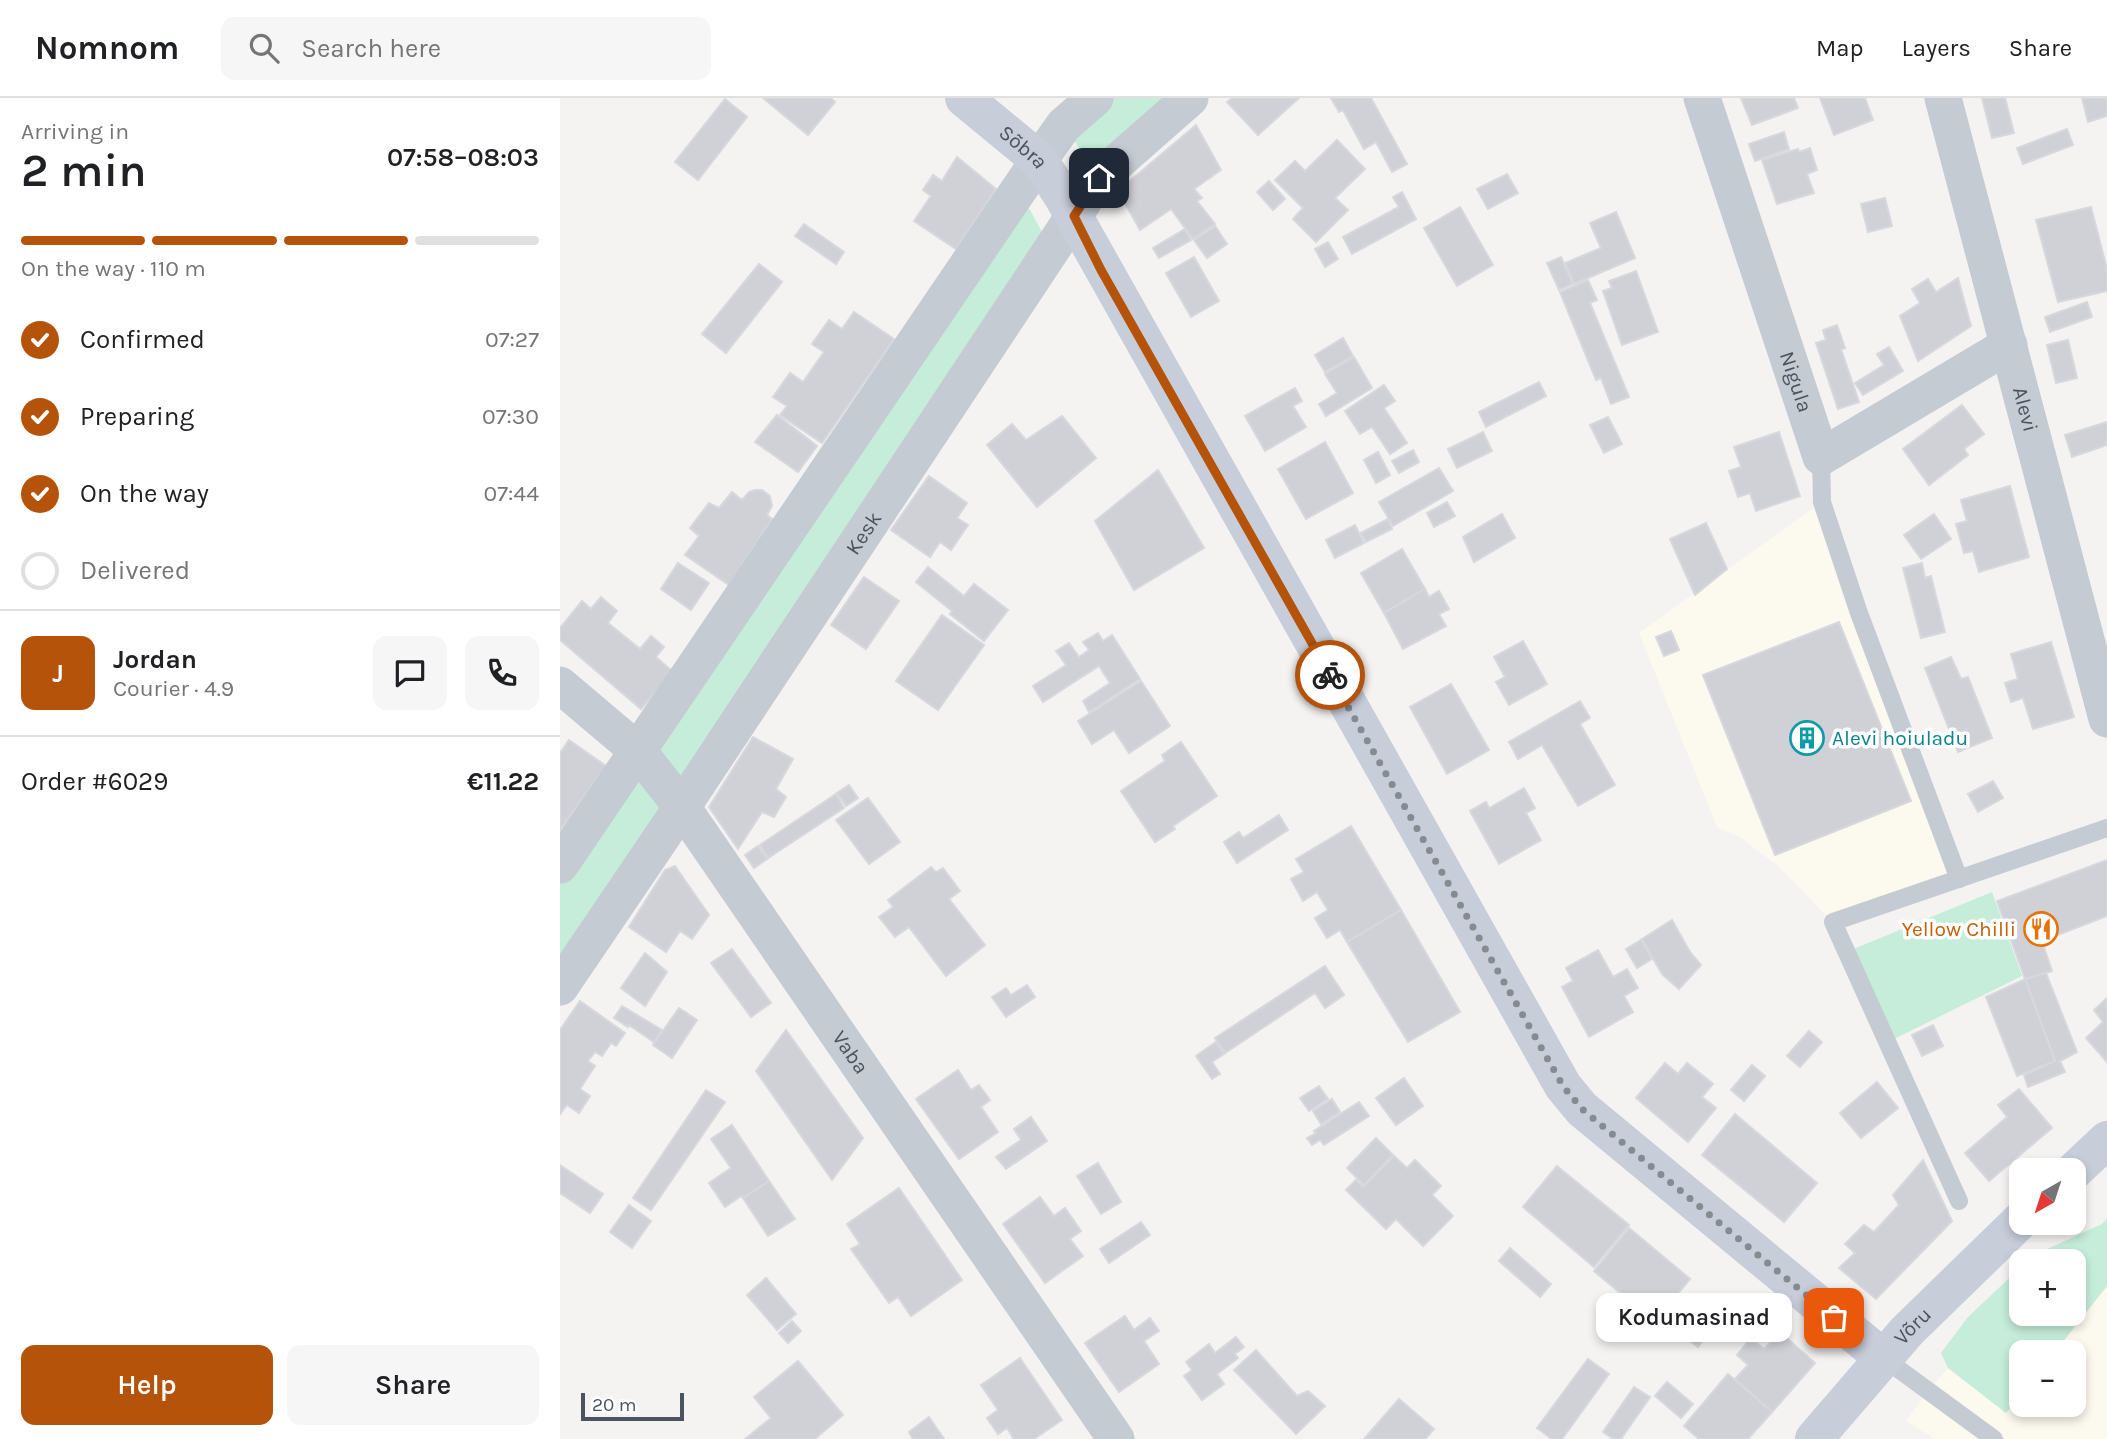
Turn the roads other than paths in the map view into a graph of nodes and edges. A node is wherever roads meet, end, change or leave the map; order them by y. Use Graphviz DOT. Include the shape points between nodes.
graph roads {
  1 [pos="964,98"];
  2 [pos="1095,98"];
  3 [pos="1190,98"];
  4 [pos="1702,98"];
  5 [pos="1943,98"];
  6 [pos="1039,160"];
  7 [pos="1074,216"];
  8 [pos="2009,345"];
  9 [pos="1821,457"];
  10 [pos="560,685"];
  11 [pos="2107,719"];
  12 [pos="638,751"];
  13 [pos="682,807"];
  14 [pos="2107,828"];
  15 [pos="560,865"];
  16 [pos="1959,879"];
  17 [pos="560,987"];
  18 [pos="2107,1140"];
  19 [pos="2086,1160"];
  20 [pos="1959,1201"];
  21 [pos="2009,1232"];
  22 [pos="1882,1357"];
  23 [pos="1116,1439"];
  24 [pos="1814,1439"];
  25 [pos="1994,1439"];
  1 -- 6 [label="street, Sõbra"];
  2 -- 6 [label="street" via="1064,125"];
  3 -- 7 [label="street, Kesk" via="1099,178"];
  4 -- 9 [label="street, Nigula"];
  5 -- 8 [label="street, Alevi"];
  6 -- 7 [label="street, Sõbra"];
  6 -- 12 [label="street"];
  7 -- 13 [label="street, Kesk"];
  7 -- 22 [label="street, Sõbra" via="1563,1086 1582,1109"];
  8 -- 9 [label="street"];
  8 -- 11 [label="street, Alevi"];
  9 -- 16 [label="lane" via="1822,502"];
  10 -- 12 [label="street, Vaba"];
  12 -- 13 [label="street, Vaba"];
  12 -- 15 [label="street"];
  13 -- 17 [label="street, Kesk"];
  13 -- 23 [label="street, Vaba"];
  14 -- 16 [label="lane"];
  16 -- 20 [label="lane" via="1833,922"];
  18 -- 19 [label="street"];
  21 -- 22 [label="street, Võru"];
  22 -- 24 [label="street, Võru"];
  22 -- 25 [label="lane"];
}
